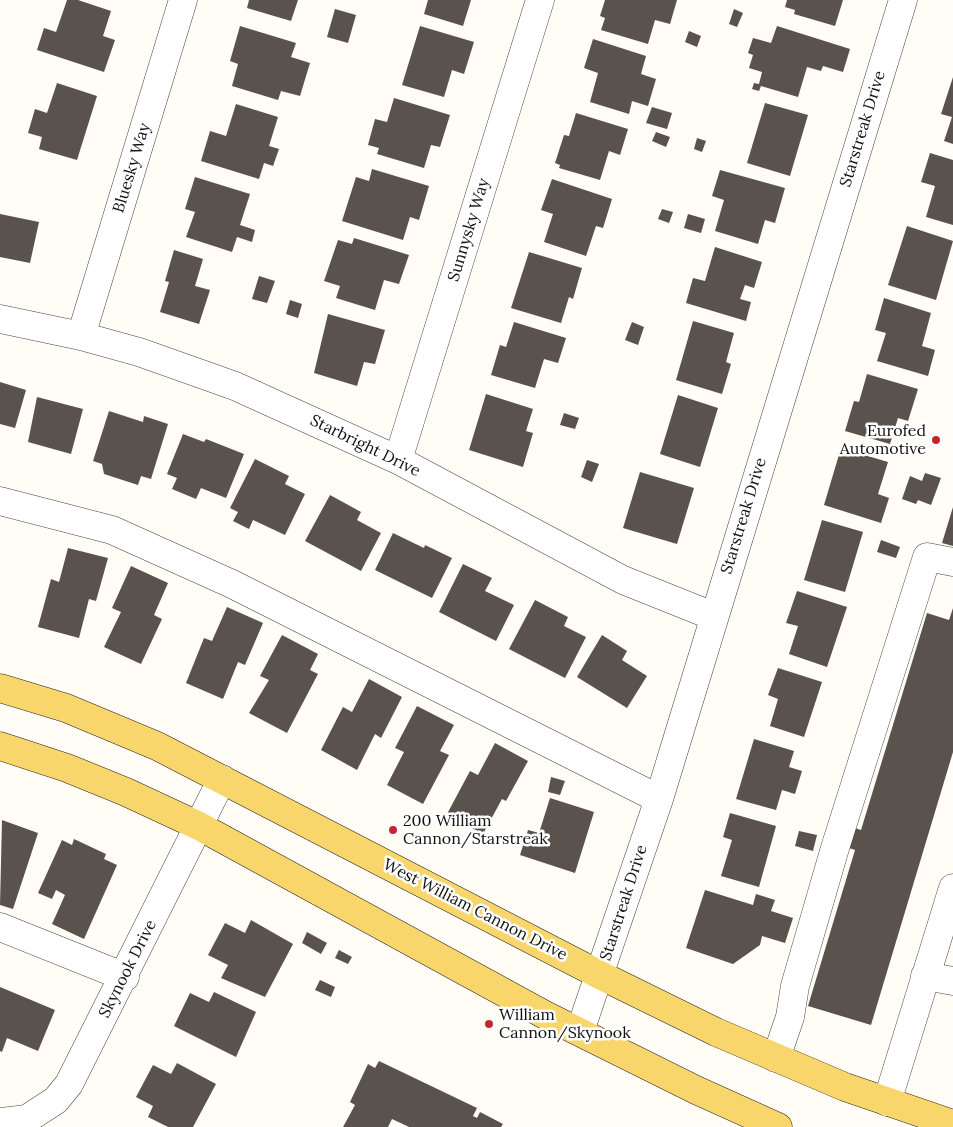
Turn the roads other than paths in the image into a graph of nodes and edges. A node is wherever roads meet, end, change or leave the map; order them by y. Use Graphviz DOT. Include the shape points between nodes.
graph roads {
  1 [pos="183,0"];
  2 [pos="540,0"];
  3 [pos="903,0"];
  4 [pos="0,319"];
  5 [pos="81,336"];
  6 [pos="398,460"];
  7 [pos="0,501"];
  8 [pos="953,562"];
  9 [pos="713,616"];
  10 [pos="0,688"];
  11 [pos="0,746"];
  12 [pos="222,779"];
  13 [pos="659,799"];
  14 [pos="199,826"];
  15 [pos="953,888"];
  16 [pos="0,927"];
  17 [pos="600,975"];
  18 [pos="925,976"];
  19 [pos="125,977"];
  20 [pos="953,981"];
  21 [pos="580,1031"];
  22 [pos="776,1058"];
  23 [pos="887,1102"];
  24 [pos="0,1122"];
  25 [pos="953,1124"];
  26 [pos="778,1127"];
  1 -- 5 [label="street, Bluesky Way"];
  2 -- 6 [label="street, Sunnysky Way"];
  3 -- 9 [label="street, Starstreak Drive"];
  4 -- 5 [label="street, Starbright Drive"];
  5 -- 6 [label="street, Starbright Drive" via="139,352 235,386"];
  6 -- 9 [label="street, Starbright Drive" via="595,567"];
  7 -- 13 [label="street" via="112,530 232,584"];
  8 -- 22 [label="street" via="927,556 835,848"];
  9 -- 13 [label="street, Starstreak Drive"];
  10 -- 12 [label="main road, West William Cannon Drive" via="118,728"];
  11 -- 14 [label="main road" via="101,782"];
  12 -- 14 [label="street, Skynook Drive"];
  12 -- 17 [label="main road, West William Cannon Drive"];
  13 -- 17 [label="street, Starstreak Drive"];
  14 -- 19 [label="street, Skynook Drive"];
  14 -- 21 [label="main road"];
  15 -- 18 [label="street"];
  16 -- 19 [label="street"];
  17 -- 21 [label="street, Starstreak Drive"];
  17 -- 22 [label="main road, West William Cannon Drive"];
  18 -- 20 [label="street"];
  18 -- 23 [label="street"];
  19 -- 24 [label="street, Skynook Drive" via="69,1084 56,1100 27,1119"];
  21 -- 26 [label="main road"];
  22 -- 23 [label="main road, West William Cannon Drive"];
  23 -- 25 [label="main road, West William Cannon Drive"];
}
